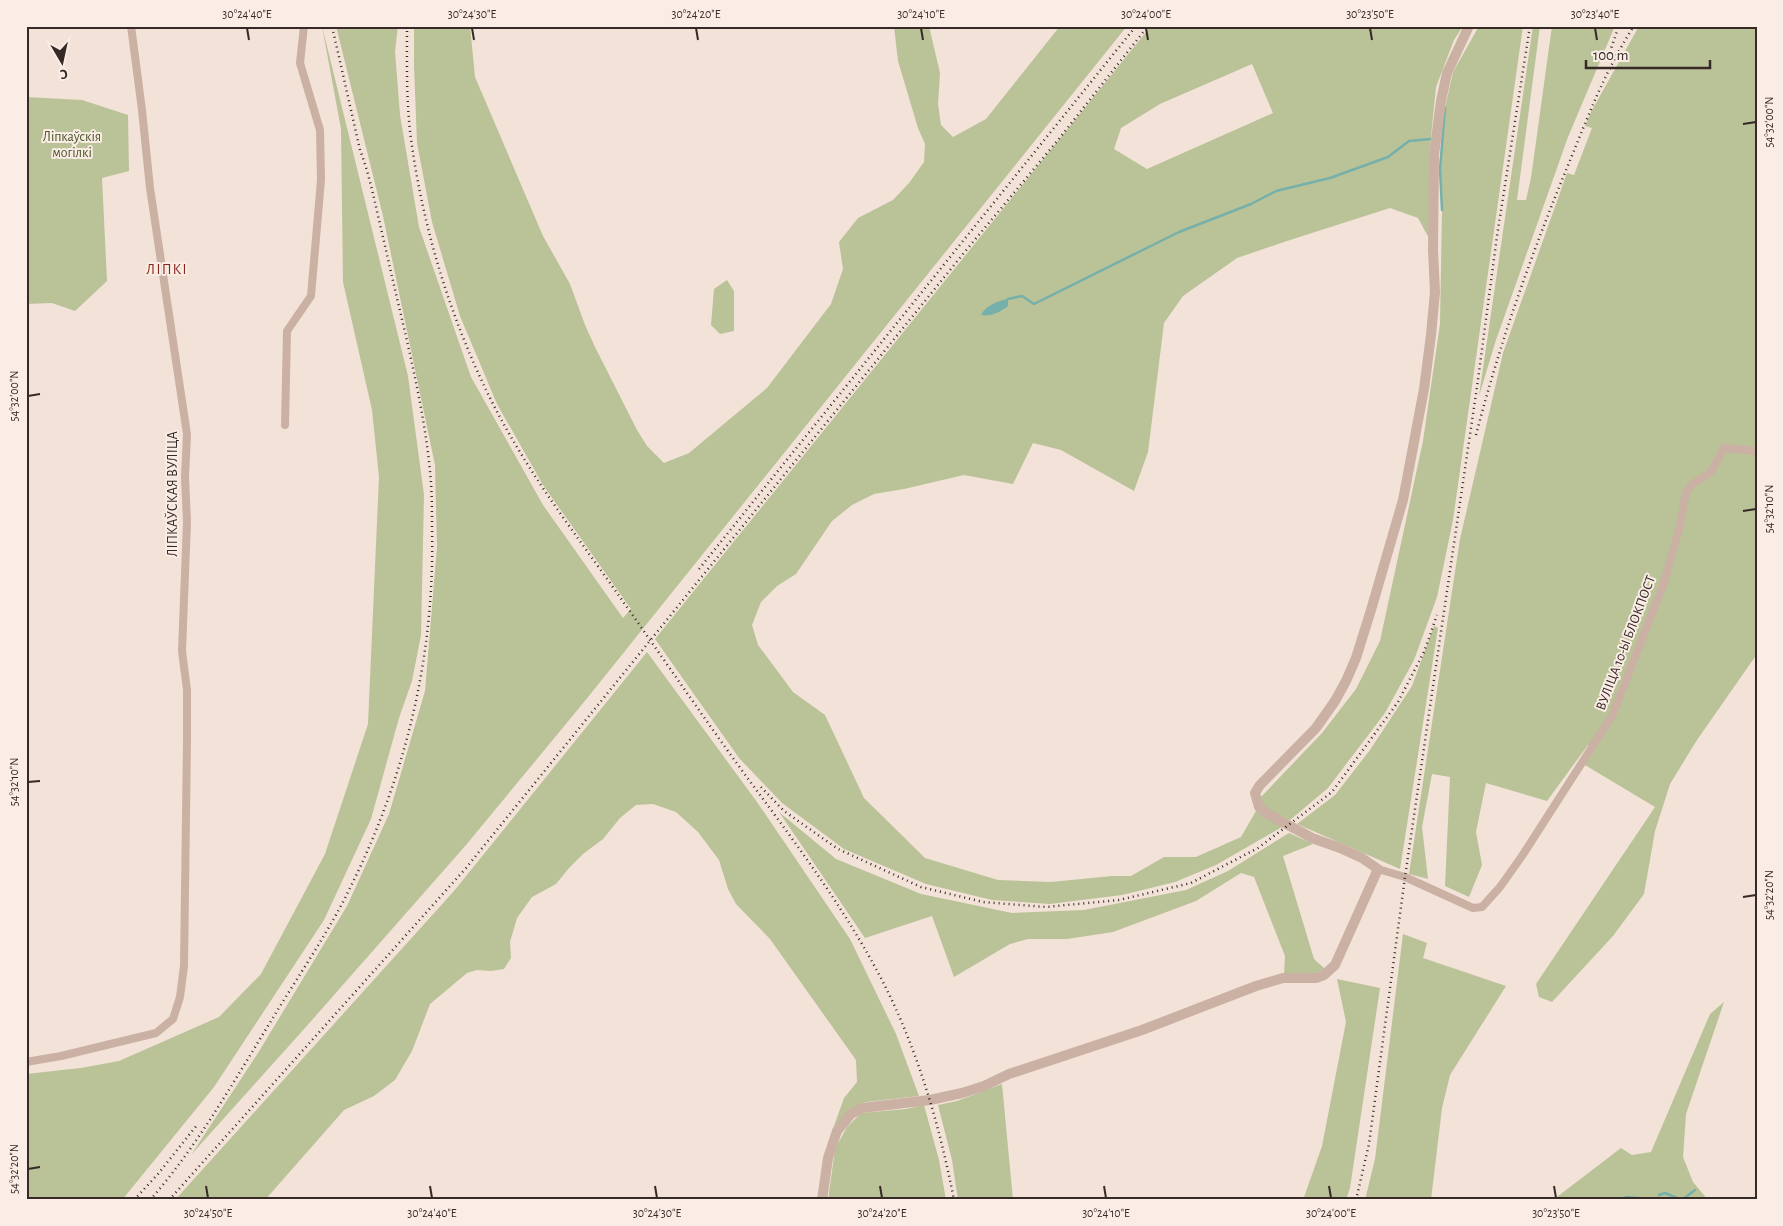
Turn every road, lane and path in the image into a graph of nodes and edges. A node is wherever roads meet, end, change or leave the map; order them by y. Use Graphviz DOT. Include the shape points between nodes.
graph roads {
  1 [pos="131,26"];
  2 [pos="304,26"];
  3 [pos="1469,26"];
  4 [pos="285,425"];
  5 [pos="1757,451"];
  6 [pos="1378,868"];
  7 [pos="26,1062"];
  8 [pos="822,1200"];
  1 -- 7 [label="street, ЛІПКАЎСКАЯ ВУЛІЦА" via="150,188 187,434 182,651 187,690 184,966 180,997 173,1018 156,1034"];
  2 -- 4 [label="street" via="300,64 320,130 321,180 311,296 287,331"];
  3 -- 6 [label="street" via="1447,73 1434,155 1435,292 1424,390 1403,500 1356,658 1346,681 1316,728 1255,793 1259,807 1266,813"];
  5 -- 6 [label="street, ВУЛІЦА 10-Ы БЛОКПОСТ" via="1724,448 1711,472 1686,492 1664,583 1612,716 1522,856 1482,907 1462,904 1450,896"];
  6 -- 8 [label="street" via="1335,965 1324,975 1283,978 1256,986 962,1093 862,1108 851,1114 837,1131 828,1158"];
}
